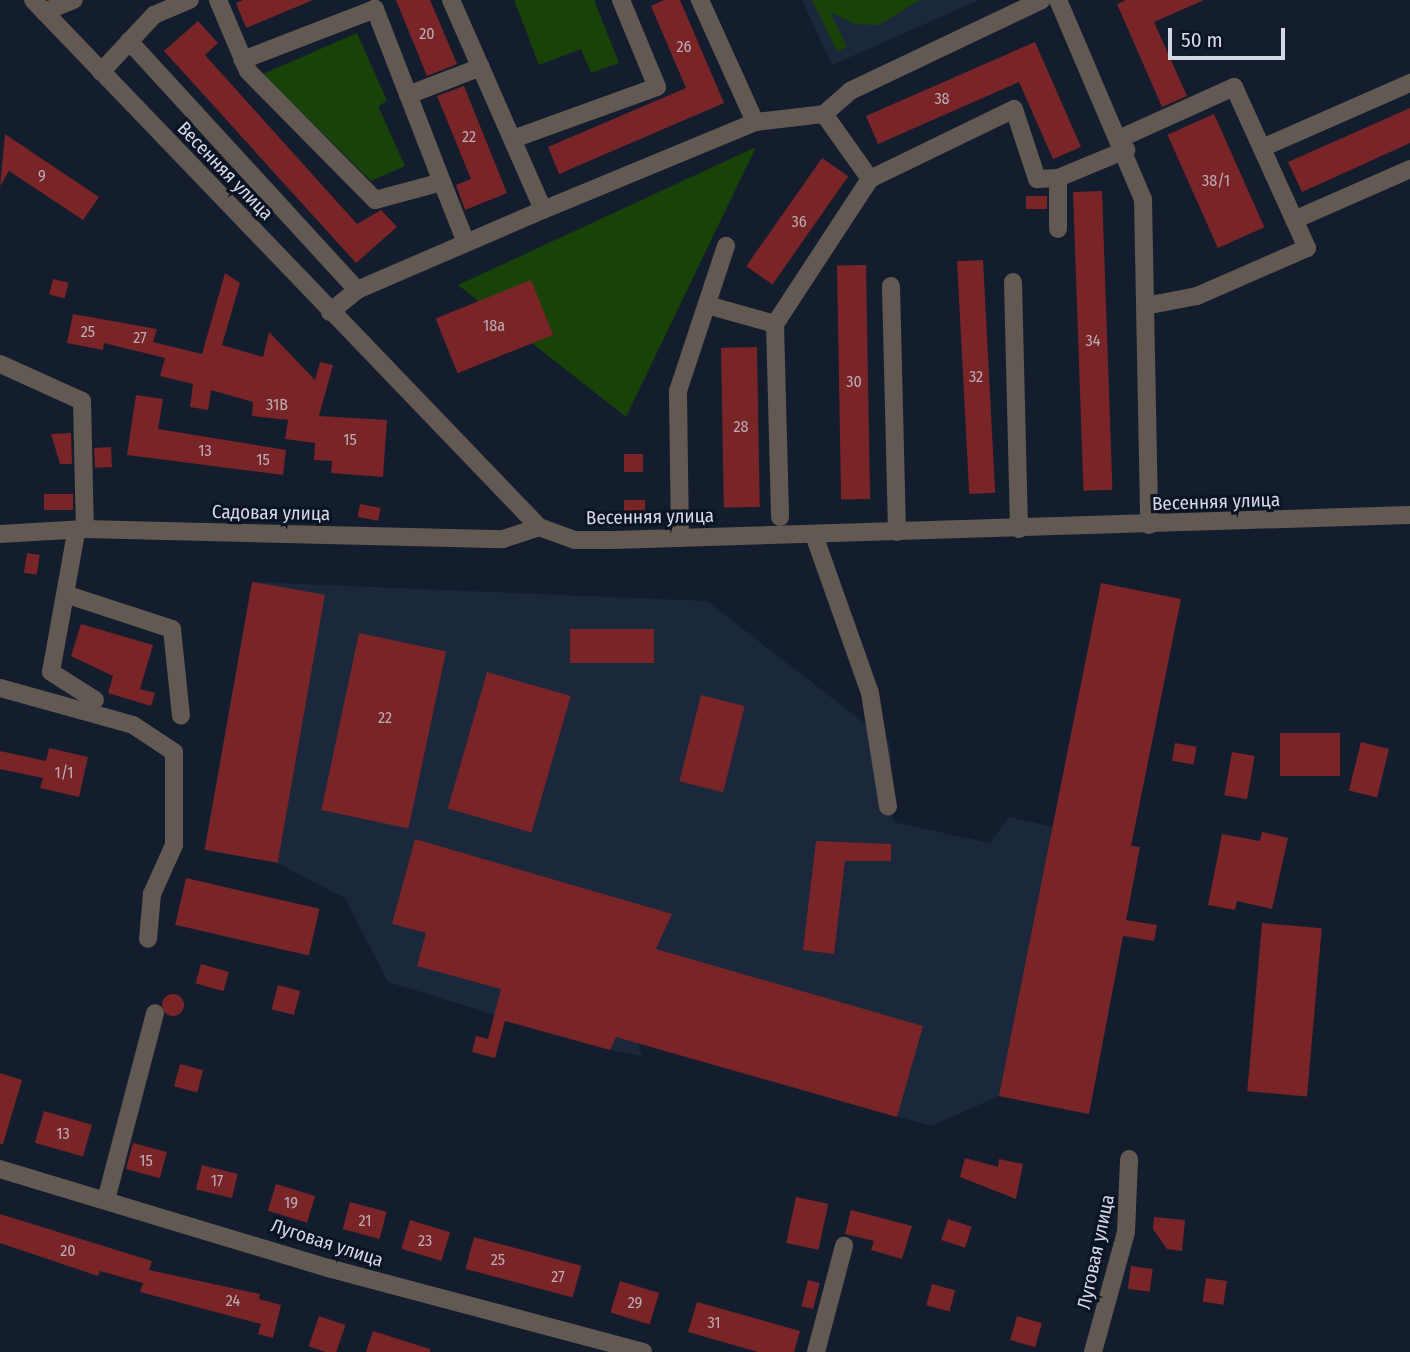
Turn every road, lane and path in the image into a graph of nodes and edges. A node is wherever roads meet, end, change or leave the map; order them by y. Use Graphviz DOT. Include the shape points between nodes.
graph roads {
  1 [pos="74,0"];
  2 [pos="190,0"];
  3 [pos="218,0"];
  4 [pos="451,0"];
  5 [pos="621,0"];
  6 [pos="700,0"];
  7 [pos="1042,0"];
  8 [pos="1058,0"];
  9 [pos="38,6"];
  10 [pos="129,41"];
  11 [pos="243,60"];
  12 [pos="481,67"];
  13 [pos="101,72"];
  14 [pos="1410,83"];
  15 [pos="408,95"];
  16 [pos="824,114"];
  17 [pos="755,121"];
  18 [pos="513,139"];
  19 [pos="1123,144"];
  20 [pos="1262,148"];
  21 [pos="1410,169"];
  22 [pos="870,178"];
  23 [pos="1058,178"];
  24 [pos="442,182"];
  25 [pos="543,210"];
  26 [pos="1294,220"];
  27 [pos="1058,229"];
  28 [pos="465,240"];
  29 [pos="726,246"];
  30 [pos="1013,282"];
  31 [pos="891,286"];
  32 [pos="357,290"];
  33 [pos="707,305"];
  34 [pos="1145,306"];
  35 [pos="330,312"];
  36 [pos="775,324"];
  37 [pos="0,364"];
  38 [pos="1410,515"];
  39 [pos="780,517"];
  40 [pos="1149,526"];
  41 [pos="539,527"];
  42 [pos="1019,529"];
  43 [pos="80,531"];
  44 [pos="897,532"];
  45 [pos="0,534"];
  46 [pos="814,535"];
  47 [pos="680,538"];
  48 [pos="68,595"];
  49 [pos="0,688"];
  50 [pos="95,700"];
  51 [pos="181,716"];
  52 [pos="888,807"];
  53 [pos="148,939"];
  54 [pos="155,1013"];
  55 [pos="1129,1159"];
  56 [pos="0,1169"];
  57 [pos="106,1199"];
  58 [pos="844,1245"];
  59 [pos="643,1352"];
  60 [pos="817,1352"];
  61 [pos="1093,1352"];
  1 -- 9 [label="street"];
  2 -- 10 [label="street" via="154,15"];
  3 -- 11 [label="street"];
  4 -- 12 [label="street"];
  5 -- 18 [label="street" via="657,87"];
  6 -- 17 [label="street"];
  7 -- 16 [label="street" via="850,91"];
  8 -- 19 [label="street"];
  9 -- 13 [label="street, Весенняя улица"];
  10 -- 13 [label="street"];
  10 -- 32 [label="street"];
  11 -- 15 [label="street" via="375,9"];
  11 -- 24 [label="street" via="375,200"];
  12 -- 15 [label="street"];
  12 -- 18 [label="street"];
  13 -- 35 [label="street, Весенняя улица"];
  14 -- 20 [label="street"];
  15 -- 24 [label="street"];
  16 -- 17 [label="street"];
  16 -- 22 [label="street"];
  17 -- 25 [label="street"];
  18 -- 25 [label="street"];
  19 -- 20 [label="street" via="1234,87"];
  19 -- 23 [label="street"];
  19 -- 34 [label="street" via="1143,199"];
  20 -- 26 [label="street"];
  21 -- 26 [label="street"];
  22 -- 23 [label="street" via="1014,110 1037,178"];
  22 -- 36 [label="street"];
  23 -- 27 [label="street"];
  24 -- 28 [label="street"];
  25 -- 28 [label="street"];
  26 -- 34 [label="street" via="1307,248 1197,296"];
  28 -- 32 [label="street"];
  29 -- 33 [label="street"];
  30 -- 42 [label="street"];
  31 -- 44 [label="street"];
  32 -- 35 [label="street"];
  33 -- 36 [label="street"];
  33 -- 47 [label="street" via="678,391"];
  34 -- 40 [label="street"];
  35 -- 41 [label="street, Весенняя улица"];
  36 -- 39 [label="street"];
  37 -- 43 [label="street" via="82,401"];
  38 -- 40 [label="street, Весенняя улица"];
  40 -- 42 [label="street, Весенняя улица"];
  41 -- 43 [label="street, Садовая улица" via="503,539"];
  41 -- 47 [label="street, Весенняя улица" via="574,540"];
  42 -- 44 [label="street, Весенняя улица"];
  43 -- 45 [label="street, Садовая улица"];
  43 -- 48 [label="street"];
  44 -- 46 [label="street, Весенняя улица"];
  46 -- 47 [label="street, Весенняя улица"];
  46 -- 52 [label="street" via="870,692"];
  48 -- 50 [label="street" via="51,672"];
  48 -- 51 [label="street" via="172,629"];
  49 -- 53 [label="street" via="133,725 174,752 174,845 152,894"];
  54 -- 57 [label="street"];
  55 -- 61 [label="street, Луговая улица" via="1126,1232"];
  56 -- 57 [label="street, Луговая улица"];
  57 -- 59 [label="street, Луговая улица" via="328,1268"];
  58 -- 60 [label="street"];
}
